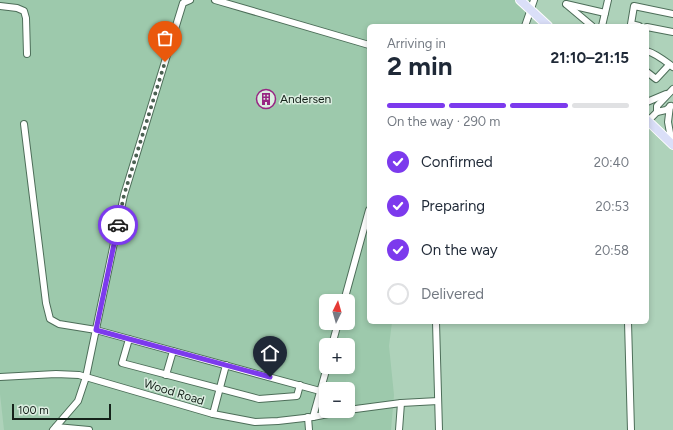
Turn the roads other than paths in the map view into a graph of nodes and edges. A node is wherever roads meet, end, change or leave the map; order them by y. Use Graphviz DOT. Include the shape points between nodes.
graph roads {
  1 [pos="190,0"];
  2 [pos="215,0"];
  3 [pos="520,0"];
  4 [pos="534,0"];
  5 [pos="608,0"];
  6 [pos="566,2"];
  7 [pos="0,6"];
  8 [pos="530,10"];
  9 [pos="605,13"];
  10 [pos="673,14"];
  11 [pos="526,24"];
  12 [pos="546,24"];
  13 [pos="590,24"];
  14 [pos="602,24"];
  15 [pos="631,24"];
  16 [pos="649,28"];
  17 [pos="673,32"];
  18 [pos="367,44"];
  19 [pos="649,53"];
  20 [pos="27,54"];
  21 [pos="671,66"];
  22 [pos="649,74"];
  23 [pos="671,91"];
  24 [pos="649,101"];
  25 [pos="672,104"];
  26 [pos="657,112"];
  27 [pos="649,119"];
  28 [pos="649,123"];
  29 [pos="24,124"];
  30 [pos="672,144"];
  31 [pos="367,217"];
  32 [pos="346,294"];
  33 [pos="436,324"];
  34 [pos="628,324"];
  35 [pos="96,330"];
  36 [pos="129,339"];
  37 [pos="173,351"];
  38 [pos="226,366"];
  39 [pos="166,375"];
  40 [pos="0,377"];
  41 [pos="86,377"];
  42 [pos="300,385"];
  43 [pos="220,389"];
  44 [pos="319,391"];
  45 [pos="319,394"];
  46 [pos="438,401"];
  47 [pos="401,403"];
  48 [pos="355,409"];
  49 [pos="213,414"];
  50 [pos="319,416"];
  51 [pos="311,417"];
  52 [pos="54,429"];
  53 [pos="89,430"];
  54 [pos="309,430"];
  55 [pos="399,430"];
  56 [pos="439,430"];
  57 [pos="631,430"];
  1 -- 35 [label="street" via="183,3 124,195"];
  2 -- 18 [label="street"];
  3 -- 8 [label="main road"];
  4 -- 8 [label="street"];
  5 -- 9 [label="street"];
  6 -- 9 [label="street"];
  6 -- 13 [label="street"];
  7 -- 20 [label="street" via="24,11"];
  8 -- 11 [label="street"];
  8 -- 12 [label="main road"];
  9 -- 14 [label="street"];
  10 -- 15 [label="street" via="634,6"];
  16 -- 17 [label="street"];
  19 -- 21 [label="street"];
  21 -- 22 [label="street" via="656,79"];
  23 -- 24 [label="street"];
  23 -- 26 [label="street" via="657,106"];
  25 -- 26 [label="street" via="666,110"];
  25 -- 30 [label="street" via="668,122"];
  26 -- 27 [label="street"];
  28 -- 30 [label="main road"];
  29 -- 35 [label="street" via="50,319 59,324"];
  31 -- 32 [label="street"];
  33 -- 46 [label="street"];
  34 -- 57 [label="street"];
  35 -- 36 [label="street"];
  35 -- 41 [label="street"];
  36 -- 37 [label="street"];
  36 -- 39 [label="street" via="122,363"];
  37 -- 38 [label="street"];
  37 -- 39 [label="street"];
  38 -- 42 [label="street"];
  38 -- 43 [label="street"];
  39 -- 43 [label="street"];
  40 -- 41 [label="street, Wood Road" via="56,374"];
  41 -- 49 [label="street, Wood Road"];
  41 -- 52 [label="street" via="78,401"];
  42 -- 43 [label="street" via="297,396 259,399"];
  42 -- 44 [label="street"];
  43 -- 49 [label="street"];
  45 -- 51 [label="street"];
  46 -- 47 [label="street"];
  46 -- 56 [label="street"];
  47 -- 48 [label="street"];
  47 -- 55 [label="street"];
  49 -- 51 [label="street, Wood Road" via="255,422"];
  50 -- 51 [label="street, Wood Road"];
  51 -- 54 [label="street"];
  52 -- 53 [label="street"];
}
